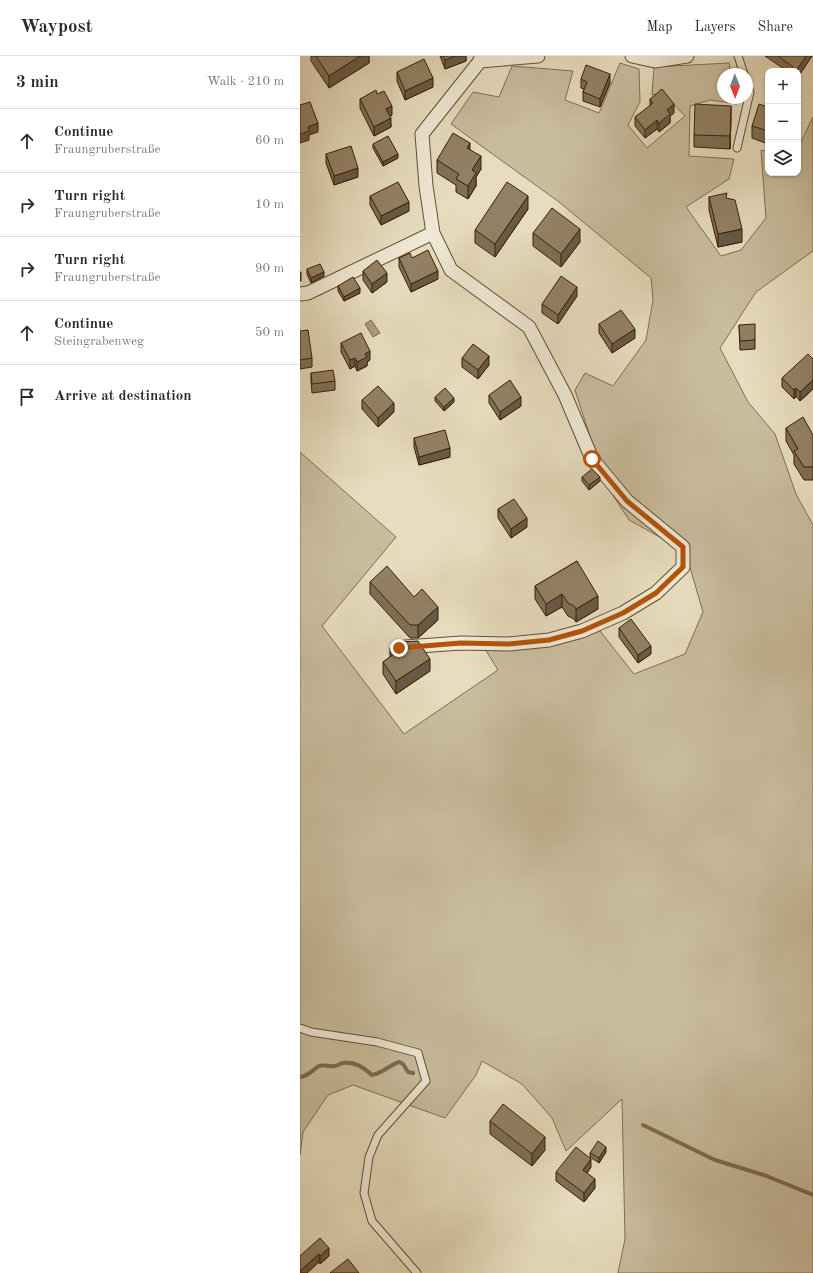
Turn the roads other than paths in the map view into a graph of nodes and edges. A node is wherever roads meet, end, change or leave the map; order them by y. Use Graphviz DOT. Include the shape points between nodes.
graph roads {
  1 [pos="538,56"];
  2 [pos="632,56"];
  3 [pos="687,56"];
  4 [pos="738,56"];
  5 [pos="481,58"];
  6 [pos="742,68"];
  7 [pos="747,104"];
  8 [pos="737,148"];
  9 [pos="433,233"];
  10 [pos="300,294"];
  11 [pos="399,648"];
  12 [pos="300,1028"];
  13 [pos="417,1273"];
  1 -- 5 [label="street"];
  2 -- 3 [label="street" via="655,61"];
  4 -- 6 [label="lane"];
  5 -- 9 [label="street" via="422,134"];
  7 -- 8 [label="lane"];
  9 -- 10 [label="street" via="308,293"];
  9 -- 11 [label="street" via="451,270 529,327 565,395 592,459 627,501 683,547 683,567 656,593 623,613 582,631 549,640 509,644 461,643"];
  12 -- 13 [label="lane" via="377,1042 418,1053 426,1081 378,1135 369,1157 364,1193 372,1221"];
}
